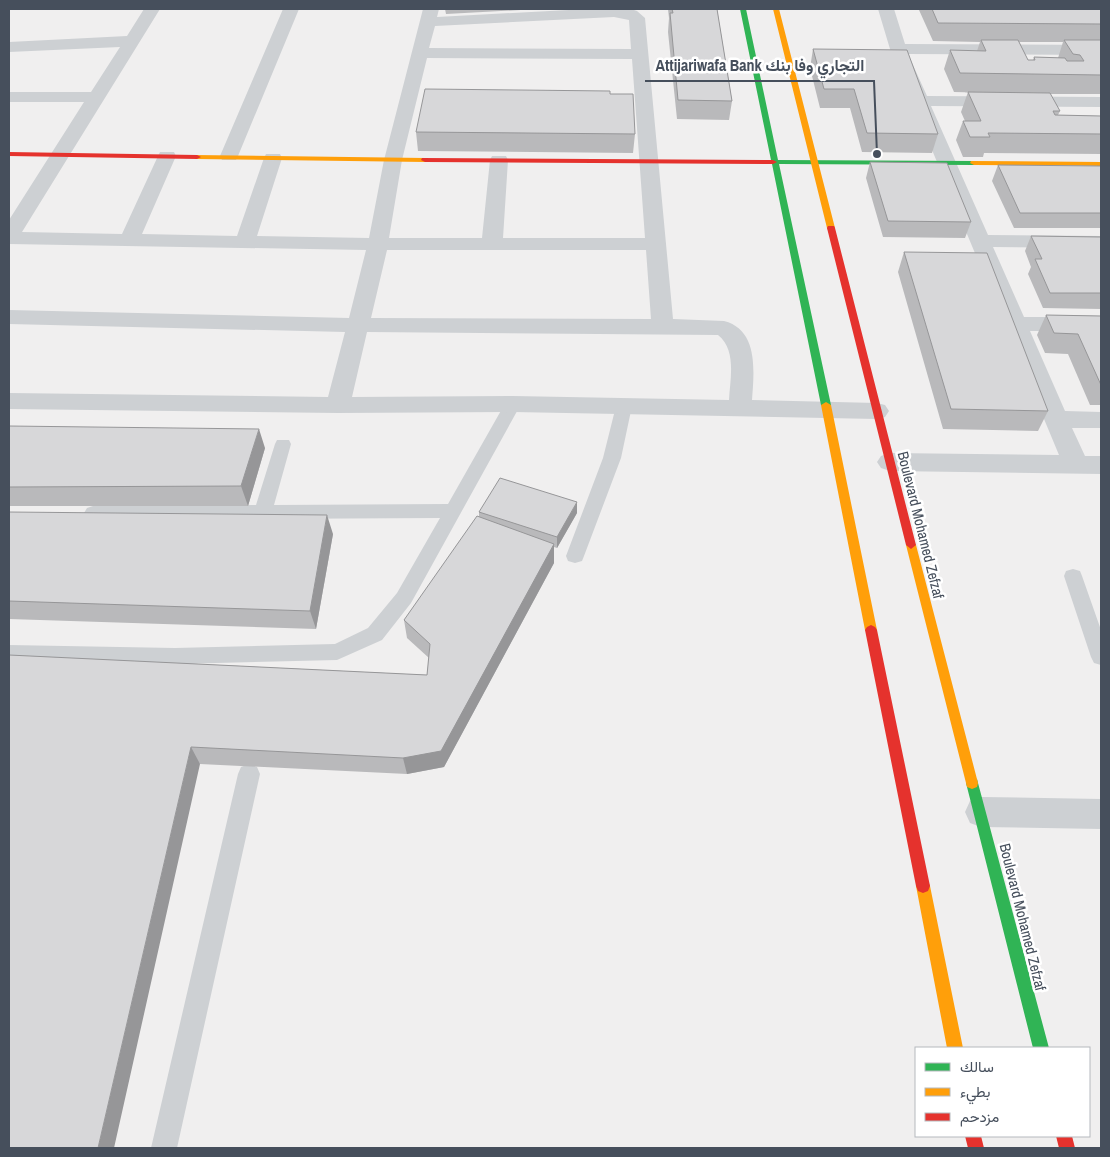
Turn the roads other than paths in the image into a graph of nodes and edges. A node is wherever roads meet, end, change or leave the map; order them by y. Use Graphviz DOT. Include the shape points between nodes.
graph roads {
  1 [pos="152,9"];
  2 [pos="290,9"];
  3 [pos="744,9"];
  4 [pos="776,9"];
  5 [pos="886,9"];
  6 [pos="430,16"];
  7 [pos="133,40"];
  8 [pos="9,47"];
  9 [pos="898,48"];
  10 [pos="1101,50"];
  11 [pos="421,53"];
  12 [pos="640,54"];
  13 [pos="9,97"];
  14 [pos="96,97"];
  15 [pos="920,101"];
  16 [pos="1101,102"];
  17 [pos="626,104"];
  18 [pos="645,104"];
  19 [pos="9,154"];
  20 [pos="60,155"];
  21 [pos="167,156"];
  22 [pos="229,156"];
  23 [pos="273,158"];
  24 [pos="393,160"];
  25 [pos="499,160"];
  26 [pos="650,161"];
  27 [pos="774,163"];
  28 [pos="816,163"];
  29 [pos="948,164"];
  30 [pos="1101,164"];
  31 [pos="11,231"];
  32 [pos="129,240"];
  33 [pos="245,241"];
  34 [pos="980,241"];
  35 [pos="1101,242"];
  36 [pos="378,244"];
  37 [pos="492,244"];
  38 [pos="656,244"];
  39 [pos="9,317"];
  40 [pos="1015,324"];
  41 [pos="1101,324"];
  42 [pos="358,325"];
  43 [pos="663,326"];
  44 [pos="9,400"];
  45 [pos="513,404"];
  46 [pos="338,405"];
  47 [pos="624,406"];
  48 [pos="740,407"];
  49 [pos="828,409"];
  50 [pos="877,411"];
  51 [pos="1056,420"];
  52 [pos="1101,420"];
  53 [pos="283,444"];
  54 [pos="890,462"];
  55 [pos="1076,465"];
  56 [pos="1101,466"];
  57 [pos="454,511"];
  58 [pos="263,512"];
  59 [pos="77,513"];
  60 [pos="575,556"];
  61 [pos="1073,576"];
  62 [pos="9,653"];
  63 [pos="1101,657"];
  64 [pos="249,774"];
  65 [pos="981,812"];
  66 [pos="1101,814"];
  67 [pos="956,1047"];
  68 [pos="1041,1047"];
  69 [pos="164,1148"];
  1 -- 7 [label="street"];
  2 -- 22 [label="street"];
  3 -- 27 [label="main road"];
  4 -- 28 [label="main road, Boulevard Mohamed Zefzaf"];
  5 -- 9 [label="street"];
  6 -- 11 [label="street"];
  6 -- 12 [label="street" via="626,13 637,18"];
  7 -- 8 [label="street"];
  7 -- 14 [label="street"];
  9 -- 10 [label="street"];
  9 -- 15 [label="street"];
  11 -- 12 [label="street"];
  11 -- 24 [label="street" via="418,101"];
  12 -- 18 [label="street"];
  13 -- 14 [label="street"];
  14 -- 20 [label="street"];
  15 -- 16 [label="street"];
  15 -- 29 [label="street"];
  17 -- 18 [label="street"];
  18 -- 26 [label="street"];
  19 -- 20 [label="main road"];
  20 -- 21 [label="main road"];
  20 -- 31 [label="street"];
  21 -- 22 [label="main road"];
  21 -- 32 [label="street"];
  22 -- 23 [label="main road"];
  23 -- 24 [label="main road"];
  23 -- 33 [label="street"];
  24 -- 25 [label="main road"];
  24 -- 36 [label="street"];
  25 -- 26 [label="main road"];
  25 -- 37 [label="street"];
  26 -- 27 [label="main road"];
  26 -- 38 [label="street"];
  27 -- 28 [label="main road"];
  27 -- 49 [label="main road"];
  28 -- 29 [label="main road"];
  28 -- 50 [label="main road, Boulevard Mohamed Zefzaf"];
  29 -- 30 [label="main road"];
  29 -- 34 [label="street"];
  31 -- 32 [label="street"];
  32 -- 33 [label="street"];
  33 -- 36 [label="street"];
  34 -- 35 [label="street"];
  34 -- 40 [label="street"];
  36 -- 37 [label="street"];
  36 -- 42 [label="street"];
  37 -- 38 [label="street"];
  38 -- 43 [label="street"];
  39 -- 42 [label="street"];
  40 -- 41 [label="street"];
  40 -- 51 [label="street"];
  42 -- 43 [label="street"];
  42 -- 46 [label="street"];
  43 -- 48 [label="street" via="724,328 734,336 743,360"];
  44 -- 46 [label="street"];
  45 -- 46 [label="street"];
  45 -- 47 [label="street"];
  45 -- 57 [label="lane"];
  47 -- 48 [label="street"];
  47 -- 60 [label="lane" via="612,458"];
  48 -- 49 [label="street"];
  49 -- 50 [label="street"];
  49 -- 67 [label="main road"];
  50 -- 54 [label="main road, Boulevard Mohamed Zefzaf"];
  51 -- 52 [label="street"];
  51 -- 55 [label="street"];
  53 -- 58 [label="lane"];
  54 -- 55 [label="street"];
  54 -- 65 [label="main road, Boulevard Mohamed Zefzaf"];
  55 -- 56 [label="street"];
  57 -- 58 [label="lane"];
  57 -- 62 [label="lane" via="404,598 375,634 337,652 176,656"];
  58 -- 59 [label="lane"];
  61 -- 63 [label="lane"];
  64 -- 69 [label="lane"];
  65 -- 66 [label="street"];
  65 -- 68 [label="main road, Boulevard Mohamed Zefzaf"];
}
